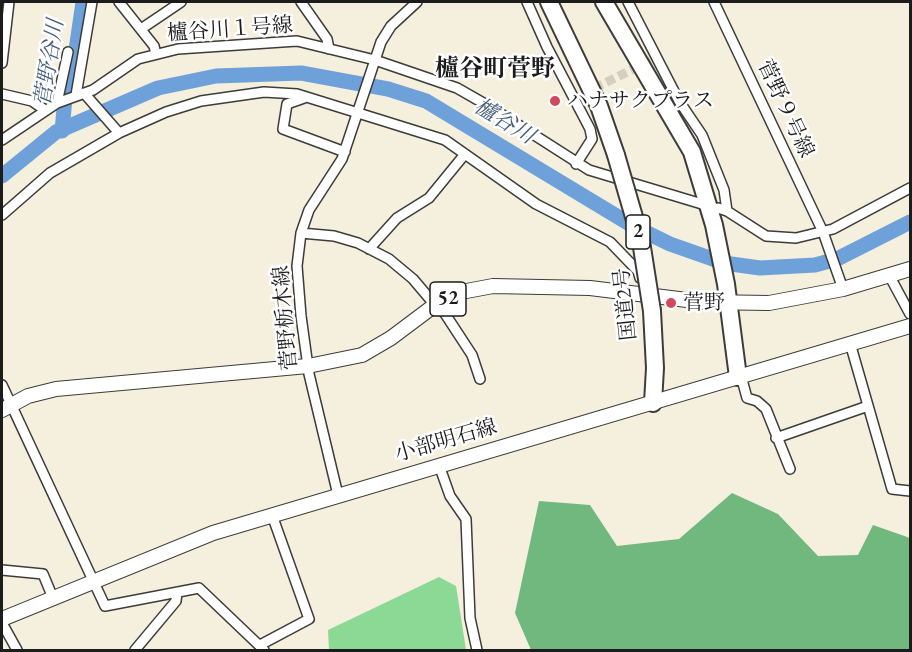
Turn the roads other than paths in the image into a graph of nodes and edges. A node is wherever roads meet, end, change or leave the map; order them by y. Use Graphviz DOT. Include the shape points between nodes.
graph roads {
  1 [pos="9,2"];
  2 [pos="92,2"];
  3 [pos="119,2"];
  4 [pos="181,2"];
  5 [pos="302,2"];
  6 [pos="417,2"];
  7 [pos="527,2"];
  8 [pos="549,2"];
  9 [pos="604,2"];
  10 [pos="628,2"];
  11 [pos="714,2"];
  12 [pos="141,29"];
  13 [pos="329,49"];
  14 [pos="68,52"];
  15 [pos="156,54"];
  16 [pos="375,60"];
  17 [pos="2,63"];
  18 [pos="2,94"];
  19 [pos="80,94"];
  20 [pos="308,98"];
  21 [pos="57,103"];
  22 [pos="45,110"];
  23 [pos="359,113"];
  24 [pos="119,133"];
  25 [pos="2,140"];
  26 [pos="345,152"];
  27 [pos="465,154"];
  28 [pos="576,165"];
  29 [pos="910,188"];
  30 [pos="702,204"];
  31 [pos="2,215"];
  32 [pos="822,232"];
  33 [pos="301,233"];
  34 [pos="369,249"];
  35 [pos="910,268"];
  36 [pos="889,275"];
  37 [pos="842,284"];
  38 [pos="643,295"];
  39 [pos="729,302"];
  40 [pos="437,304"];
  41 [pos="910,315"];
  42 [pos="910,326"];
  43 [pos="850,343"];
  44 [pos="308,366"];
  45 [pos="740,376"];
  46 [pos="480,380"];
  47 [pos="2,385"];
  48 [pos="653,403"];
  49 [pos="6,406"];
  50 [pos="868,406"];
  51 [pos="776,438"];
  52 [pos="439,465"];
  53 [pos="790,469"];
  54 [pos="910,490"];
  55 [pos="338,495"];
  56 [pos="272,515"];
  57 [pos="2,570"];
  58 [pos="94,581"];
  59 [pos="177,593"];
  60 [pos="53,598"];
  61 [pos="2,619"];
  62 [pos="2,623"];
  63 [pos="262,648"];
  64 [pos="17,651"];
  65 [pos="135,651"];
  66 [pos="477,651"];
  1 -- 17 [label="street"];
  2 -- 19 [label="street"];
  3 -- 12 [label="street"];
  4 -- 12 [label="street"];
  5 -- 13 [label="street" via="327,39"];
  6 -- 16 [label="street" via="391,26"];
  7 -- 28 [label="street" via="547,47 578,96 592,139"];
  8 -- 48 [label="highway, 国道2号 / 2, bridge" via="599,106 641,241 652,311"];
  9 -- 39 [label="highway" via="692,152 714,225"];
  10 -- 32 [label="street" via="655,59 702,135 724,190 723,209 766,236 796,238"];
  11 -- 32 [label="street, 菅野９号線"];
  12 -- 15 [label="street"];
  13 -- 15 [label="street, 櫨谷川１号線" via="297,41"];
  13 -- 16 [label="street, 櫨谷川１号線"];
  14 -- 21 [label="street"];
  15 -- 19 [label="street, 櫨谷川１号線" via="138,59"];
  16 -- 23 [label="street, 菅野栃木線"];
  16 -- 28 [label="street, 櫨谷川１号線" via="457,88"];
  18 -- 22 [label="street" via="32,101"];
  19 -- 21 [label="street, 櫨谷川１号線"];
  19 -- 24 [label="street"];
  20 -- 23 [label="street"];
  20 -- 24 [label="street" via="264,92 201,101"];
  20 -- 26 [label="street" via="287,104 283,129"];
  21 -- 22 [label="street, 櫨谷川１号線"];
  22 -- 25 [label="street, 櫨谷川１号線"];
  23 -- 26 [label="street, 菅野栃木線"];
  23 -- 27 [label="street" via="445,140"];
  24 -- 31 [label="street" via="50,173"];
  26 -- 33 [label="street, 菅野栃木線" via="309,210"];
  27 -- 34 [label="street" via="429,198 396,218"];
  27 -- 38 [label="street" via="536,204 610,242 638,271"];
  28 -- 30 [label="street, 櫨谷川１号線"];
  29 -- 32 [label="street"];
  32 -- 37 [label="street, 菅野９号線"];
  33 -- 34 [label="street" via="334,236"];
  33 -- 44 [label="street, 菅野栃木線" via="297,266"];
  34 -- 40 [label="street" via="389,259"];
  35 -- 36 [label="main road, 52"];
  36 -- 37 [label="main road, 52"];
  36 -- 41 [label="street"];
  37 -- 39 [label="main road, 52" via="770,303"];
  38 -- 39 [label="main road, 52"];
  38 -- 40 [label="main road, 52" via="590,288 493,286 461,292"];
  39 -- 45 [label="highway"];
  40 -- 44 [label="main road, 52" via="362,355"];
  40 -- 46 [label="street" via="472,355"];
  42 -- 43 [label="main road, 小部明石線"];
  43 -- 45 [label="main road, 小部明石線"];
  43 -- 50 [label="street"];
  44 -- 49 [label="main road, 52" via="56,389"];
  44 -- 55 [label="street, 菅野栃木線"];
  45 -- 48 [label="main road, 小部明石線"];
  45 -- 51 [label="street" via="747,398 762,404"];
  47 -- 49 [label="street"];
  48 -- 52 [label="main road, 小部明石線"];
  49 -- 58 [label="street"];
  50 -- 51 [label="street"];
  50 -- 54 [label="street" via="892,489"];
  51 -- 53 [label="street"];
  52 -- 55 [label="main road, 小部明石線"];
  52 -- 66 [label="street" via="450,496 466,519 470,618"];
  55 -- 56 [label="main road, 小部明石線"];
  56 -- 58 [label="main road, 小部明石線" via="213,533"];
  56 -- 63 [label="street" via="309,619"];
  57 -- 60 [label="street" via="43,574"];
  58 -- 59 [label="street" via="105,606"];
  58 -- 60 [label="main road, 小部明石線"];
  59 -- 63 [label="street" via="200,588"];
  59 -- 65 [label="street" via="176,601"];
  60 -- 61 [label="main road, 小部明石線"];
  62 -- 64 [label="street"];
}
